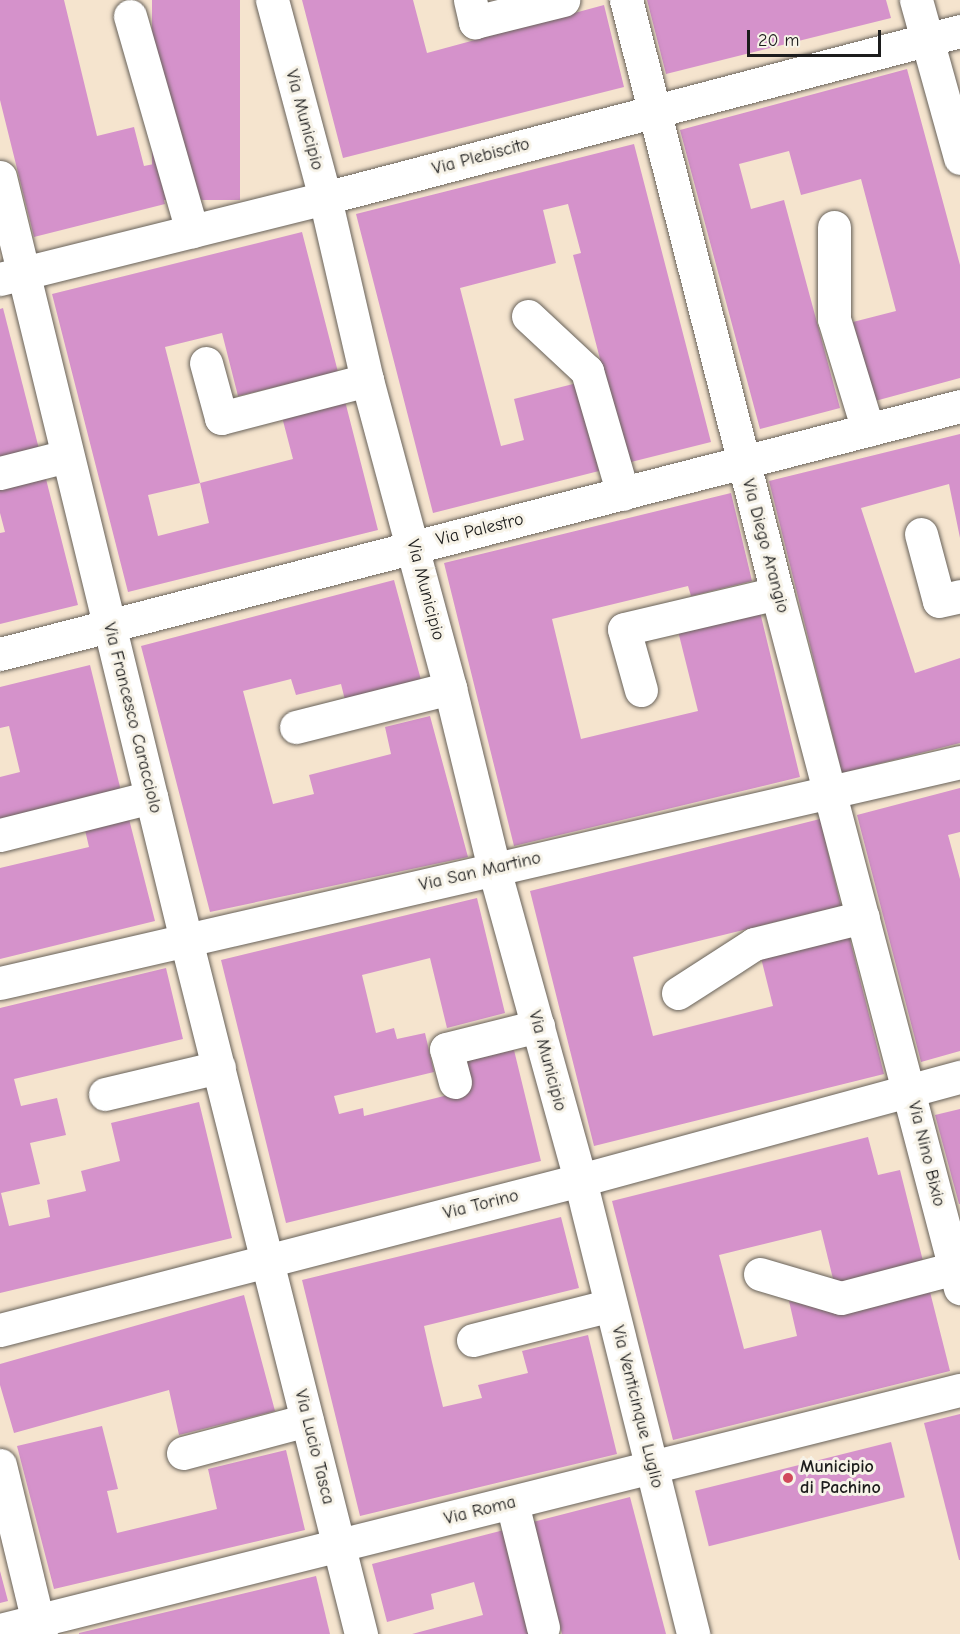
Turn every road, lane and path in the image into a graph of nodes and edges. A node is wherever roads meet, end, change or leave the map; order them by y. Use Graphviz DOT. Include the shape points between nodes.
graph roads {
  1 [pos="272,0"];
  2 [pos="470,0"];
  3 [pos="563,0"];
  4 [pos="626,0"];
  5 [pos="916,0"];
  6 [pos="130,16"];
  7 [pos="960,31"];
  8 [pos="927,40"];
  9 [pos="653,112"];
  10 [pos="960,158"];
  11 [pos="0,177"];
  12 [pos="324,198"];
  13 [pos="834,227"];
  14 [pos="192,231"];
  15 [pos="12,276"];
  16 [pos="528,316"];
  17 [pos="206,363"];
  18 [pos="368,380"];
  19 [pos="960,406"];
  20 [pos="868,430"];
  21 [pos="68,456"];
  22 [pos="743,462"];
  23 [pos="0,473"];
  24 [pos="622,494"];
  25 [pos="921,534"];
  26 [pos="414,547"];
  27 [pos="777,593"];
  28 [pos="960,596"];
  29 [pos="110,626"];
  30 [pos="0,654"];
  31 [pos="450,688"];
  32 [pos="641,690"];
  33 [pos="296,727"];
  34 [pos="960,762"];
  35 [pos="829,792"];
  36 [pos="151,797"];
  37 [pos="0,835"];
  38 [pos="494,869"];
  39 [pos="863,917"];
  40 [pos="186,940"];
  41 [pos="0,983"];
  42 [pos="678,993"];
  43 [pos="538,1026"];
  44 [pos="219,1067"];
  45 [pos="960,1077"];
  46 [pos="454,1082"];
  47 [pos="910,1090"];
  48 [pos="105,1094"];
  49 [pos="580,1180"];
  50 [pos="266,1260"];
  51 [pos="760,1274"];
  52 [pos="957,1278"];
  53 [pos="611,1305"];
  54 [pos="0,1330"];
  55 [pos="473,1340"];
  56 [pos="960,1390"];
  57 [pos="308,1420"];
  58 [pos="183,1453"];
  59 [pos="0,1465"];
  60 [pos="652,1468"];
  61 [pos="512,1503"];
  62 [pos="339,1546"];
  63 [pos="39,1627"];
  64 [pos="543,1627"];
  65 [pos="0,1630"];
  66 [pos="362,1634"];
  67 [pos="693,1634"];
  1 -- 12 [label="street, Via Municipio"];
  2 -- 3 [label="street" via="476,22"];
  4 -- 9 [label="street, Via Diego Arangio"];
  5 -- 8 [label="street"];
  6 -- 14 [label="street"];
  7 -- 8 [label="street, Via Plebiscito"];
  8 -- 9 [label="street, Via Plebiscito"];
  8 -- 10 [label="street"];
  9 -- 12 [label="street, Via Plebiscito"];
  9 -- 22 [label="street, Via Diego Arangio"];
  11 -- 15 [label="street, Via Francesco Caracciolo"];
  12 -- 14 [label="street, Via Plebiscito"];
  12 -- 18 [label="street, Via Municipio"];
  13 -- 20 [label="street" via="834,319"];
  14 -- 15 [label="street, Via Plebiscito"];
  15 -- 21 [label="street, Via Francesco Caracciolo"];
  16 -- 24 [label="street" via="587,371"];
  17 -- 18 [label="street" via="221,418"];
  18 -- 26 [label="street, Via Municipio"];
  19 -- 20 [label="street, Via Palestro"];
  20 -- 22 [label="street, Via Palestro"];
  21 -- 23 [label="street"];
  21 -- 29 [label="street, Via Francesco Caracciolo"];
  22 -- 24 [label="street, Via Palestro"];
  22 -- 27 [label="street, Via Diego Arangio"];
  24 -- 26 [label="street, Via Palestro"];
  25 -- 28 [label="street" via="939,601"];
  26 -- 29 [label="street, Via Palestro"];
  26 -- 31 [label="street, Via Municipio"];
  27 -- 32 [label="street" via="624,629"];
  27 -- 35 [label="street, Via Diego Arangio"];
  29 -- 30 [label="street, Via Palestro"];
  29 -- 36 [label="street, Via Francesco Caracciolo"];
  31 -- 33 [label="street"];
  31 -- 38 [label="street, Via Municipio"];
  34 -- 35 [label="street, Via San Martino"];
  35 -- 38 [label="street, Via San Martino"];
  35 -- 39 [label="street, Via Diego Arangio"];
  36 -- 37 [label="street"];
  36 -- 40 [label="street, Via Francesco Caracciolo"];
  38 -- 40 [label="street, Via San Martino"];
  38 -- 43 [label="street, Via Municipio"];
  39 -- 42 [label="street" via="754,944"];
  39 -- 47 [label="street, Via Diego Arangio"];
  40 -- 41 [label="street, Via San Martino"];
  40 -- 44 [label="street, Via Francesco Caracciolo"];
  43 -- 46 [label="street" via="446,1049"];
  43 -- 49 [label="street, Via Municipio"];
  44 -- 48 [label="street"];
  44 -- 50 [label="street, Via Francesco Caracciolo"];
  45 -- 47 [label="street, Via Torino"];
  47 -- 49 [label="street, Via Torino"];
  47 -- 52 [label="street, Via Nino Bixio"];
  49 -- 50 [label="street, Via Torino"];
  49 -- 53 [label="street, Via Venticinque Luglio"];
  50 -- 54 [label="street, Via Torino"];
  50 -- 57 [label="street, Via Lucio Tasca"];
  51 -- 52 [label="street" via="841,1298"];
  53 -- 55 [label="street"];
  53 -- 60 [label="street, Via Venticinque Luglio"];
  56 -- 60 [label="street, Via Roma"];
  57 -- 58 [label="street"];
  57 -- 62 [label="street, Via Lucio Tasca"];
  59 -- 63 [label="street"];
  60 -- 61 [label="street, Via Roma"];
  60 -- 67 [label="street, Via Venticinque Luglio"];
  61 -- 62 [label="street, Via Roma"];
  61 -- 64 [label="street"];
  62 -- 63 [label="street, Via Roma"];
  62 -- 66 [label="street, Via Lucio Tasca"];
  63 -- 65 [label="street, Via Roma"];
}
